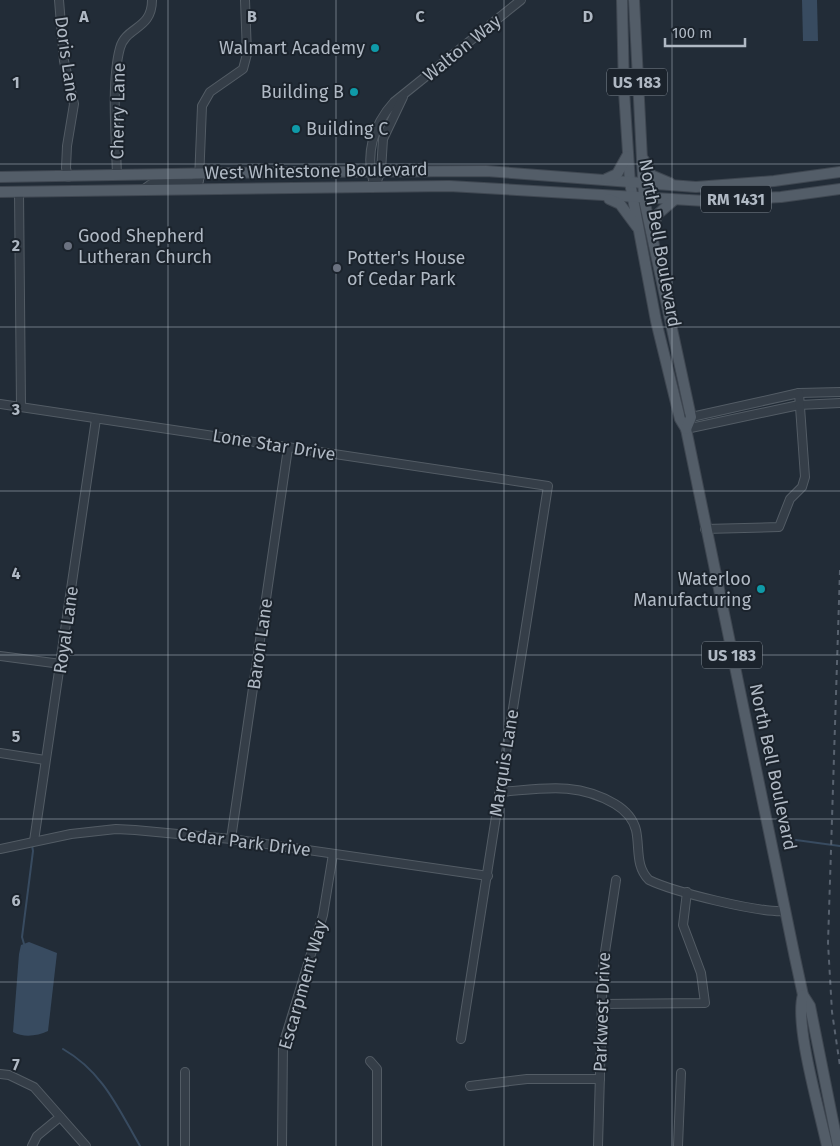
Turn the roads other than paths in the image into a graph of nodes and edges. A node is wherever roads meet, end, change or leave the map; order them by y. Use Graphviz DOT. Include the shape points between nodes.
graph roads {
  1 [pos="59,0"];
  2 [pos="152,0"];
  3 [pos="245,0"];
  4 [pos="521,0"];
  5 [pos="622,0"];
  6 [pos="634,0"];
  7 [pos="403,97"];
  8 [pos="640,146"];
  9 [pos="628,153"];
  10 [pos="381,171"];
  11 [pos="292,172"];
  12 [pos="370,172"];
  13 [pos="840,172"];
  14 [pos="200,173"];
  15 [pos="116,175"];
  16 [pos="91,176"];
  17 [pos="0,177"];
  18 [pos="16,177"];
  19 [pos="68,177"];
  20 [pos="603,180"];
  21 [pos="630,182"];
  22 [pos="642,184"];
  23 [pos="0,186"];
  24 [pos="375,186"];
  25 [pos="681,186"];
  26 [pos="242,188"];
  27 [pos="144,189"];
  28 [pos="840,189"];
  29 [pos="0,192"];
  30 [pos="19,192"];
  31 [pos="601,196"];
  32 [pos="632,198"];
  33 [pos="644,199"];
  34 [pos="674,200"];
  35 [pos="638,229"];
  36 [pos="650,234"];
  37 [pos="840,392"];
  38 [pos="799,393"];
  39 [pos="840,403"];
  40 [pos="0,404"];
  41 [pos="799,405"];
  42 [pos="21,407"];
  43 [pos="691,417"];
  44 [pos="96,419"];
  45 [pos="680,419"];
  46 [pos="686,428"];
  47 [pos="288,448"];
  48 [pos="548,486"];
  49 [pos="706,529"];
  50 [pos="0,656"];
  51 [pos="62,664"];
  52 [pos="0,753"];
  53 [pos="44,760"];
  54 [pos="499,792"];
  55 [pos="231,839"];
  56 [pos="34,841"];
  57 [pos="0,849"];
  58 [pos="333,854"];
  59 [pos="488,876"];
  60 [pos="616,880"];
  61 [pos="687,892"];
  62 [pos="785,911"];
  63 [pos="803,995"];
  64 [pos="602,1004"];
  65 [pos="460,1039"];
  66 [pos="370,1061"];
  67 [pos="185,1072"];
  68 [pos="681,1073"];
  69 [pos="0,1074"];
  70 [pos="600,1079"];
  71 [pos="470,1086"];
  72 [pos="60,1117"];
  73 [pos="32,1146"];
  74 [pos="86,1146"];
  75 [pos="185,1146"];
  76 [pos="282,1146"];
  77 [pos="377,1146"];
  78 [pos="598,1146"];
  79 [pos="678,1146"];
  80 [pos="827,1146"];
  81 [pos="838,1146"];
  1 -- 19 [label="street, Doris Lane" via="64,61 74,104 67,146"];
  2 -- 15 [label="street, Cherry Lane" via="152,12 120,46 116,78"];
  3 -- 14 [label="street" via="246,54 243,69 210,92 202,106"];
  4 -- 7 [label="street, Walton Way"];
  5 -- 9 [label="main road, North Bell Boulevard / US 183"];
  6 -- 8 [label="main road, North Bell Boulevard / US 183"];
  7 -- 10 [label="street, Walton Way" via="383,139"];
  7 -- 12 [label="street, Walton Way" via="388,109 378,125 371,145"];
  8 -- 22 [label="main road, North Bell Boulevard / US 183"];
  8 -- 25 [label="main road" via="645,167 651,175"];
  9 -- 20 [label="main road" via="617,174"];
  9 -- 21 [label="main road, North Bell Boulevard / US 183"];
  10 -- 12 [label="main road, West Whitestone Boulevard / RM 1431"];
  10 -- 20 [label="main road, West Whitestone Boulevard / RM 1431" via="486,171"];
  10 -- 24 [label="street, Walton Way"];
  11 -- 12 [label="main road, West Whitestone Boulevard / RM 1431"];
  11 -- 14 [label="main road, West Whitestone Boulevard / RM 1431"];
  11 -- 26 [label="main road" via="274,178 247,179"];
  12 -- 24 [label="street, Walton Way"];
  13 -- 25 [label="main road, RM 1431" via="765,182"];
  14 -- 15 [label="main road, West Whitestone Boulevard / RM 1431"];
  14 -- 27 [label="street" via="199,181 193,184 151,184"];
  15 -- 16 [label="main road, West Whitestone Boulevard / RM 1431"];
  16 -- 19 [label="main road, West Whitestone Boulevard / RM 1431"];
  16 -- 30 [label="main road" via="84,181 24,183"];
  17 -- 18 [label="main road, West Whitestone Boulevard / RM 1431"];
  18 -- 19 [label="main road, West Whitestone Boulevard / RM 1431"];
  18 -- 23 [label="main road" via="10,184"];
  20 -- 21 [label="main road, West Whitestone Boulevard / RM 1431"];
  21 -- 22 [label="main road, RM 1431"];
  21 -- 32 [label="main road, North Bell Boulevard / US 183"];
  22 -- 25 [label="main road, RM 1431"];
  22 -- 33 [label="main road, North Bell Boulevard / US 183"];
  24 -- 26 [label="main road, West Whitestone Boulevard / RM 1431"];
  24 -- 31 [label="main road, West Whitestone Boulevard / RM 1431" via="480,186"];
  26 -- 27 [label="main road, West Whitestone Boulevard / RM 1431"];
  27 -- 30 [label="main road, West Whitestone Boulevard / RM 1431"];
  28 -- 34 [label="main road, RM 1431" via="781,197"];
  29 -- 30 [label="main road, West Whitestone Boulevard / RM 1431"];
  30 -- 42 [label="street"];
  31 -- 32 [label="main road, West Whitestone Boulevard / RM 1431"];
  31 -- 35 [label="main road" via="620,204"];
  32 -- 33 [label="main road, RM 1431"];
  32 -- 35 [label="main road, North Bell Boulevard / US 183"];
  33 -- 34 [label="main road, RM 1431"];
  33 -- 36 [label="main road, North Bell Boulevard / US 183"];
  34 -- 36 [label="main road" via="658,214"];
  35 -- 45 [label="main road, North Bell Boulevard / US 183"];
  36 -- 43 [label="main road, North Bell Boulevard / US 183"];
  37 -- 38 [label="street"];
  38 -- 41 [label="street"];
  38 -- 43 [label="street"];
  39 -- 41 [label="street"];
  40 -- 42 [label="street, Lone Star Drive"];
  41 -- 46 [label="street"];
  41 -- 49 [label="street" via="806,476 802,487 790,499 779,527"];
  42 -- 44 [label="street, Lone Star Drive"];
  43 -- 45 [label="street"];
  43 -- 46 [label="main road"];
  44 -- 47 [label="street, Lone Star Drive"];
  44 -- 51 [label="street, Royal Lane"];
  45 -- 46 [label="main road, North Bell Boulevard / US 183"];
  46 -- 49 [label="main road, North Bell Boulevard / US 183"];
  47 -- 48 [label="street, Lone Star Drive"];
  47 -- 55 [label="street, Baron Lane"];
  48 -- 54 [label="street, Marquis Lane"];
  49 -- 62 [label="main road, North Bell Boulevard / US 183"];
  50 -- 51 [label="street"];
  51 -- 53 [label="street, Royal Lane"];
  52 -- 53 [label="street"];
  53 -- 56 [label="street, Royal Lane"];
  54 -- 59 [label="street, Marquis Lane"];
  54 -- 61 [label="street" via="565,787 580,788 606,799 632,818 637,834 639,865 644,875 656,883"];
  55 -- 56 [label="street, Cedar Park Drive" via="116,829"];
  55 -- 58 [label="street, Cedar Park Drive"];
  56 -- 57 [label="street, Cedar Park Drive"];
  58 -- 59 [label="street, Cedar Park Drive"];
  58 -- 76 [label="street, Escarpment Way" via="324,915 283,1045"];
  59 -- 65 [label="street, Marquis Lane"];
  60 -- 64 [label="street, Parkwest Drive" via="605,943"];
  61 -- 62 [label="street" via="770,912"];
  61 -- 64 [label="street" via="683,925 701,973 705,1003"];
  62 -- 63 [label="main road, North Bell Boulevard / US 183"];
  63 -- 80 [label="main road, North Bell Boulevard / US 183" via="799,1007"];
  63 -- 81 [label="main road, North Bell Boulevard / US 183" via="810,1006"];
  64 -- 70 [label="street, Parkwest Drive"];
  66 -- 77 [label="street" via="377,1069"];
  67 -- 75 [label="street"];
  68 -- 79 [label="street"];
  69 -- 72 [label="street" via="34,1087"];
  70 -- 71 [label="street" via="526,1079"];
  70 -- 78 [label="street, Parkwest Drive"];
  72 -- 73 [label="street" via="37,1136"];
  72 -- 74 [label="street"];
}
